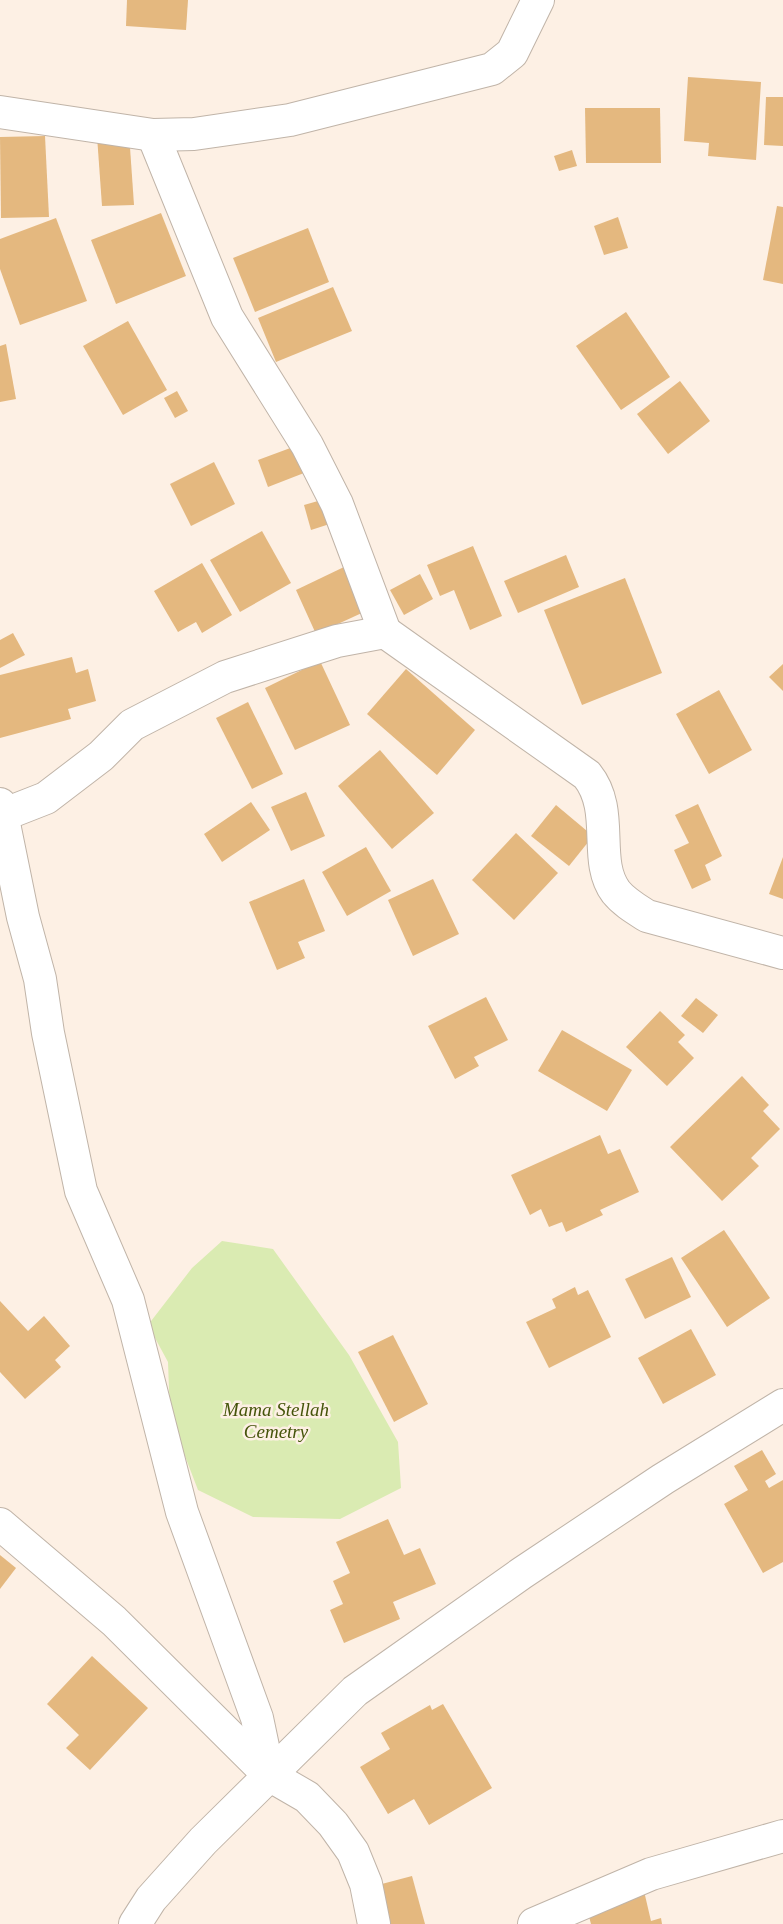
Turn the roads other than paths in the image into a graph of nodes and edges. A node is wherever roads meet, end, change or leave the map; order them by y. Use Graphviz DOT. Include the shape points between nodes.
graph roads {
  1 [pos="538,0"];
  2 [pos="0,112"];
  3 [pos="153,135"];
  4 [pos="385,632"];
  5 [pos="0,811"];
  6 [pos="783,953"];
  7 [pos="783,1405"];
  8 [pos="0,1524"];
  9 [pos="269,1775"];
  10 [pos="783,1836"];
  11 [pos="135,1924"];
  12 [pos="374,1924"];
  13 [pos="534,1924"];
  1 -- 3 [label="street" via="512,53 492,69 290,120"];
  2 -- 3 [label="street"];
  3 -- 4 [label="street" via="227,317 307,445 337,504"];
  4 -- 5 [label="street" via="337,641 225,677 132,725 46,799"];
  4 -- 6 [label="street" via="587,775 601,800 607,873 628,903 647,916"];
  5 -- 9 [label="street" via="40,979 81,1191 128,1300 182,1512 257,1718"];
  7 -- 9 [label="street" via="543,1558 355,1691"];
  8 -- 9 [label="street" via="114,1621"];
  9 -- 11 [label="street" via="194,1851"];
  9 -- 12 [label="street" via="307,1797 333,1824 357,1863"];
  10 -- 13 [label="street" via="651,1874"];
}
